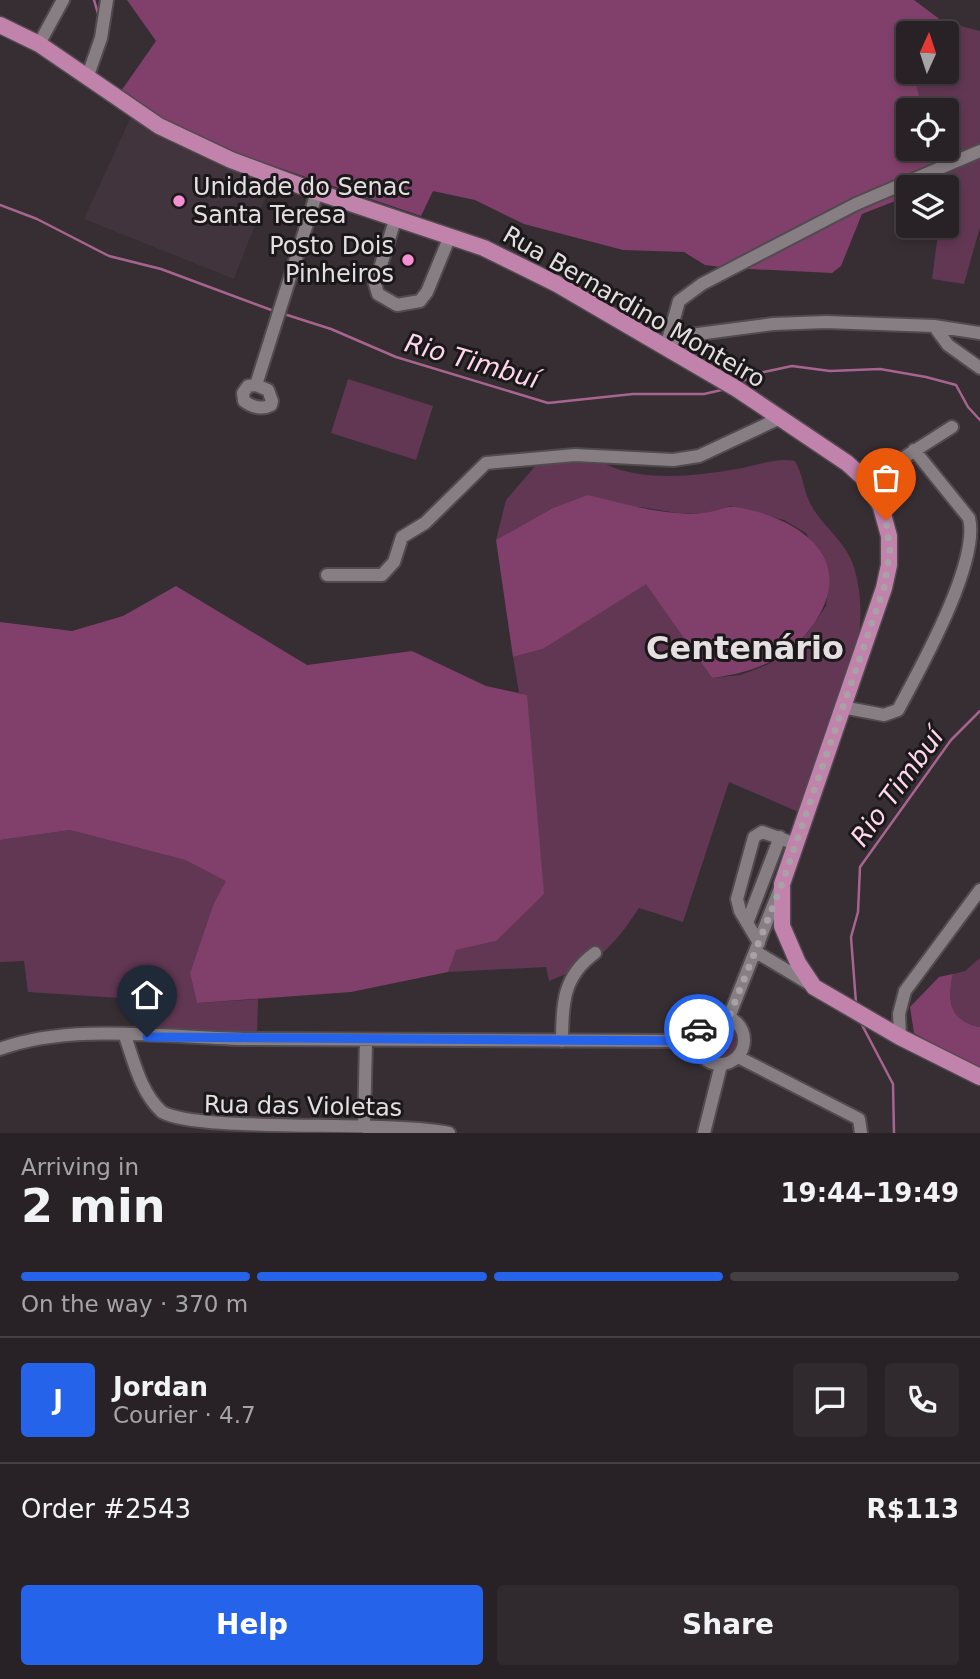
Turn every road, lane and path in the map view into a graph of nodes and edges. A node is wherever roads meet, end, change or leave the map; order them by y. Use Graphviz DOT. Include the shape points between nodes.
graph roads {
  1 [pos="63,0"];
  2 [pos="107,0"];
  3 [pos="0,24"];
  4 [pos="39,44"];
  5 [pos="87,78"];
  6 [pos="980,151"];
  7 [pos="317,192"];
  8 [pos="396,217"];
  9 [pos="450,236"];
  10 [pos="934,326"];
  11 [pos="980,333"];
  12 [pos="663,342"];
  13 [pos="980,369"];
  14 [pos="256,385"];
  15 [pos="778,419"];
  16 [pos="952,427"];
  17 [pos="914,450"];
  18 [pos="867,481"];
  19 [pos="327,575"];
  20 [pos="842,706"];
  21 [pos="780,837"];
  22 [pos="796,844"];
  23 [pos="742,877"];
  24 [pos="782,884"];
  25 [pos="980,890"];
  26 [pos="759,894"];
  27 [pos="772,910"];
  28 [pos="747,922"];
  29 [pos="758,947"];
  30 [pos="596,953"];
  31 [pos="814,986"];
  32 [pos="729,1017"];
  33 [pos="125,1036"];
  34 [pos="900,1037"];
  35 [pos="366,1041"];
  36 [pos="562,1041"];
  37 [pos="695,1041"];
  38 [pos="0,1049"];
  39 [pos="738,1058"];
  40 [pos="721,1065"];
  41 [pos="980,1077"];
  42 [pos="364,1127"];
  43 [pos="449,1133"];
  44 [pos="704,1133"];
  45 [pos="862,1133"];
  1 -- 4 [label="street"];
  2 -- 5 [label="street"];
  3 -- 4 [label="main road, Rua Bernardino Monteiro"];
  4 -- 5 [label="main road, Rua Bernardino Monteiro"];
  5 -- 7 [label="main road, Rua Bernardino Monteiro" via="159,126 231,160"];
  6 -- 12 [label="street" via="868,199 702,284 679,301"];
  7 -- 8 [label="main road, Rua Bernardino Monteiro"];
  7 -- 14 [label="street"];
  8 -- 9 [label="main road, Rua Bernardino Monteiro"];
  8 -- 9 [label="street" via="375,284 378,294 397,305 420,301 427,292"];
  9 -- 12 [label="main road, Rua Bernardino Monteiro" via="484,247"];
  10 -- 11 [label="street"];
  10 -- 12 [label="street" via="772,324"];
  10 -- 13 [label="street" via="948,345"];
  12 -- 15 [label="main road, Rua Bernardino Monteiro"];
  15 -- 18 [label="main road, Rua Bernardino Monteiro"];
  15 -- 19 [label="street" via="699,456 673,460 575,455 480,466 425,523 404,535 394,562 382,575"];
  16 -- 17 [label="street"];
  17 -- 18 [label="street"];
  17 -- 20 [label="street" via="969,519 970,557 932,647 898,710 884,715"];
  18 -- 20 [label="main road, Rua Bernardino Monteiro" via="886,520 889,565"];
  20 -- 22 [label="main road, Rua Bernardino Monteiro"];
  21 -- 22 [label="street"];
  21 -- 23 [label="street" via="757,833"];
  21 -- 26 [label="street"];
  22 -- 24 [label="main road, Rua Bernardino Monteiro"];
  23 -- 26 [label="street"];
  23 -- 28 [label="street" via="737,905"];
  24 -- 27 [label="street"];
  24 -- 31 [label="main road, Rua Bernardino Monteiro" via="782,926"];
  25 -- 34 [label="street" via="905,991"];
  26 -- 27 [label="street"];
  26 -- 28 [label="street"];
  27 -- 29 [label="street"];
  28 -- 29 [label="street"];
  29 -- 31 [label="street"];
  29 -- 32 [label="street"];
  30 -- 36 [label="street" via="578,968 564,992"];
  31 -- 34 [label="main road"];
  32 -- 37 [label="street" via="710,1018"];
  32 -- 39 [label="street" via="745,1040"];
  33 -- 35 [label="street"];
  33 -- 38 [label="street" via="50,1038"];
  33 -- 42 [label="street, Rua das Violetas" via="151,1099 178,1123 227,1130"];
  34 -- 41 [label="main road"];
  35 -- 36 [label="street"];
  35 -- 42 [label="street"];
  36 -- 37 [label="street"];
  37 -- 40 [label="street" via="703,1058"];
  39 -- 40 [label="street"];
  39 -- 45 [label="street" via="859,1119"];
  40 -- 44 [label="street"];
  42 -- 43 [label="street, Rua das Violetas"];
}
